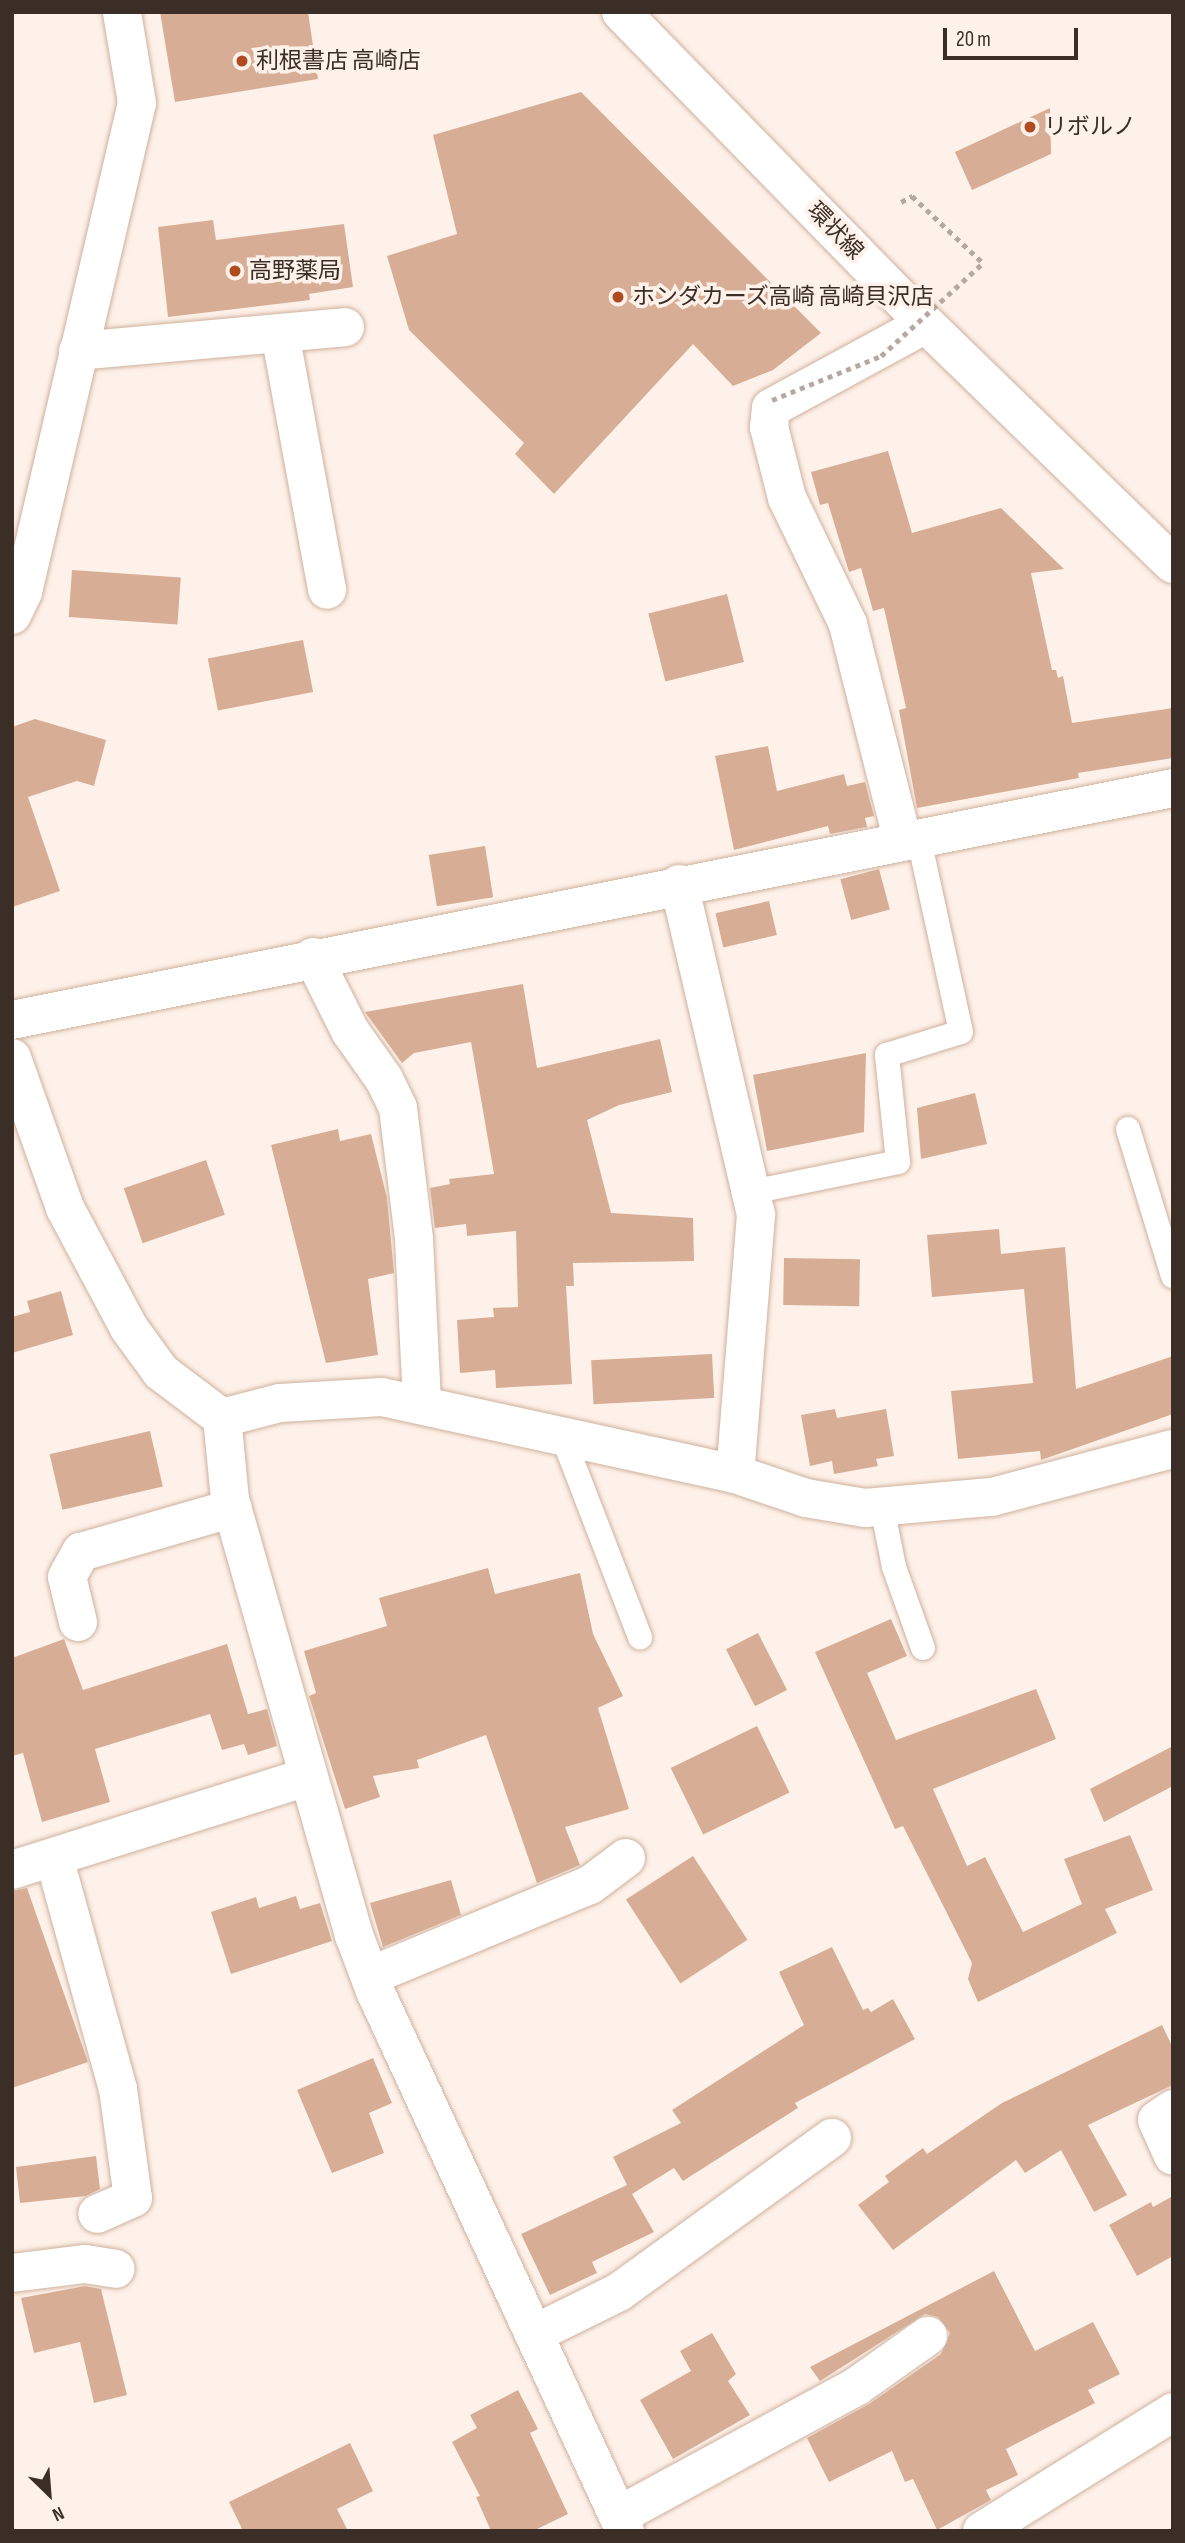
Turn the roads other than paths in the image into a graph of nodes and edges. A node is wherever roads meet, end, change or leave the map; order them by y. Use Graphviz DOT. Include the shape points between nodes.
graph roads {
  1 [pos="122,12"];
  2 [pos="621,12"];
  3 [pos="926,324"];
  4 [pos="345,327"];
  5 [pos="280,333"];
  6 [pos="78,351"];
  7 [pos="1173,564"];
  8 [pos="327,590"];
  9 [pos="12,615"];
  10 [pos="1173,788"];
  11 [pos="910,837"];
  12 [pos="679,884"];
  13 [pos="313,957"];
  14 [pos="12,1020"];
  15 [pos="12,1058"];
  16 [pos="1128,1129"];
  17 [pos="751,1192"];
  18 [pos="1173,1276"];
  19 [pos="422,1405"];
  20 [pos="222,1418"];
  21 [pos="562,1436"];
  22 [pos="1173,1449"];
  23 [pos="735,1474"];
  24 [pos="882,1507"];
  25 [pos="233,1508"];
  26 [pos="78,1622"];
  27 [pos="640,1637"];
  28 [pos="923,1648"];
  29 [pos="307,1777"];
  30 [pos="54,1857"];
  31 [pos="626,1858"];
  32 [pos="12,1870"];
  33 [pos="370,1976"];
  34 [pos="1173,2109"];
  35 [pos="832,2138"];
  36 [pos="1173,2156"];
  37 [pos="97,2214"];
  38 [pos="116,2269"];
  39 [pos="12,2273"];
  40 [pos="534,2334"];
  41 [pos="929,2336"];
  42 [pos="1173,2412"];
  43 [pos="621,2524"];
  44 [pos="982,2531"];
  1 -- 6 [label="street" via="136,103"];
  2 -- 3 [label="street, 環状線"];
  3 -- 7 [label="street, 環状線"];
  3 -- 11 [label="street" via="771,408 769,427 787,498 848,624"];
  4 -- 5 [label="street"];
  5 -- 6 [label="street"];
  5 -- 8 [label="street"];
  6 -- 9 [label="street" via="23,592"];
  10 -- 11 [label="street"];
  11 -- 12 [label="street"];
  11 -- 17 [label="lane" via="961,1032 887,1055 898,1162"];
  12 -- 13 [label="street"];
  12 -- 17 [label="street"];
  13 -- 14 [label="street"];
  13 -- 19 [label="street" via="350,1031 398,1108 414,1240"];
  15 -- 20 [label="street" via="65,1209 129,1328 161,1372"];
  16 -- 18 [label="lane"];
  17 -- 23 [label="street" via="756,1215 755,1267"];
  19 -- 20 [label="street" via="382,1397 280,1403"];
  19 -- 21 [label="street"];
  20 -- 25 [label="street"];
  21 -- 23 [label="street"];
  21 -- 27 [label="lane"];
  22 -- 24 [label="street" via="992,1497"];
  23 -- 24 [label="street" via="806,1498"];
  24 -- 28 [label="lane" via="894,1567"];
  25 -- 26 [label="street" via="81,1552 67,1577"];
  25 -- 29 [label="street"];
  29 -- 30 [label="street"];
  29 -- 33 [label="street"];
  30 -- 32 [label="street"];
  30 -- 37 [label="street" via="118,2089 133,2198"];
  31 -- 33 [label="street" via="590,1885"];
  33 -- 40 [label="street"];
  34 -- 36 [label="street" via="1157,2120"];
  35 -- 40 [label="street" via="619,2292"];
  38 -- 39 [label="street" via="86,2264"];
  40 -- 43 [label="street"];
  41 -- 43 [label="street" via="857,2386"];
  42 -- 44 [label="street"];
}
